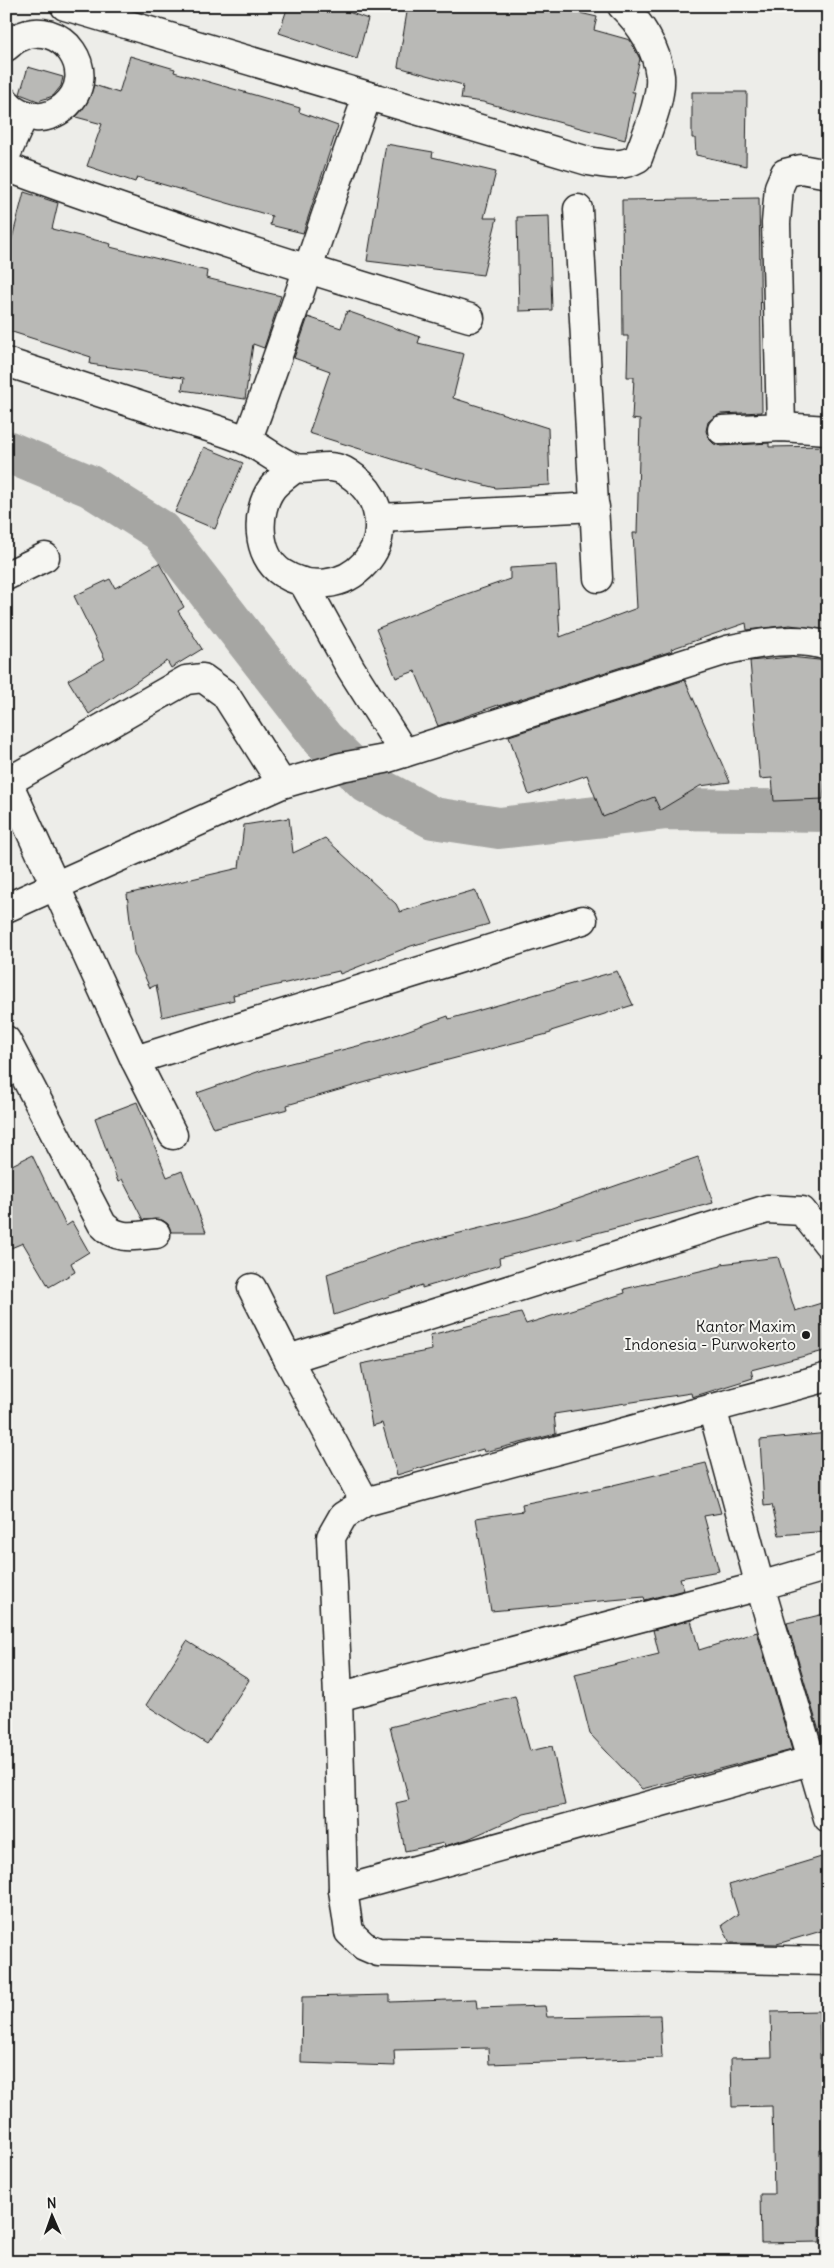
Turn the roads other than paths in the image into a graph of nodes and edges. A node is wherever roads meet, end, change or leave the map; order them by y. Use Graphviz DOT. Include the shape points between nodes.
graph roads {
  1 [pos="56,6"];
  2 [pos="65,6"];
  3 [pos="622,6"];
  4 [pos="51,34"];
  5 [pos="6,48"];
  6 [pos="367,97"];
  7 [pos="15,108"];
  8 [pos="6,155"];
  9 [pos="6,167"];
  10 [pos="828,174"];
  11 [pos="578,209"];
  12 [pos="308,271"];
  13 [pos="470,318"];
  14 [pos="6,362"];
  15 [pos="781,427"];
  16 [pos="722,430"];
  17 [pos="828,430"];
  18 [pos="247,440"];
  19 [pos="295,468"];
  20 [pos="595,507"];
  21 [pos="380,518"];
  22 [pos="45,558"];
  23 [pos="6,576"];
  24 [pos="598,578"];
  25 [pos="303,582"];
  26 [pos="828,646"];
  27 [pos="394,756"];
  28 [pos="7,781"];
  29 [pos="282,784"];
  30 [pos="56,885"];
  31 [pos="6,908"];
  32 [pos="583,920"];
  33 [pos="6,1040"];
  34 [pos="135,1060"];
  35 [pos="173,1135"];
  36 [pos="156,1234"];
  37 [pos="828,1244"];
  38 [pos="252,1288"];
  39 [pos="288,1359"];
  40 [pos="828,1377"];
  41 [pos="712,1408"];
  42 [pos="365,1502"];
  43 [pos="828,1566"];
  44 [pos="760,1586"];
  45 [pos="338,1697"];
  46 [pos="820,1758"];
  47 [pos="828,1818"];
  48 [pos="343,1890"];
  49 [pos="828,1961"];
  1 -- 4 [label="street"];
  2 -- 6 [label="street"];
  3 -- 6 [label="street" via="637,21 651,46 660,76 654,113 645,140 638,158 628,164 616,166 588,161"];
  4 -- 5 [label="street" via="34,33 18,38"];
  4 -- 7 [label="street" via="76,56 81,71 79,88 58,112 42,117"];
  6 -- 12 [label="street" via="321,224"];
  7 -- 8 [label="street"];
  9 -- 12 [label="street"];
  10 -- 15 [label="street" via="801,169 785,173 779,187 776,223"];
  11 -- 20 [label="street"];
  12 -- 13 [label="street"];
  12 -- 18 [label="street"];
  14 -- 18 [label="street"];
  15 -- 16 [label="street"];
  15 -- 17 [label="street"];
  18 -- 19 [label="street"];
  19 -- 21 [label="street" via="328,466 346,471 363,484 374,500"];
  19 -- 25 [label="street" via="272,488 262,509 260,532 266,554 281,572"];
  20 -- 21 [label="street"];
  20 -- 24 [label="street"];
  21 -- 25 [label="street" via="379,536 371,556 359,570 341,581"];
  22 -- 23 [label="street"];
  25 -- 27 [label="street"];
  26 -- 27 [label="street" via="769,641 727,650"];
  27 -- 29 [label="street"];
  28 -- 29 [label="street" via="186,680 203,678 225,694"];
  28 -- 30 [label="street"];
  29 -- 30 [label="street"];
  30 -- 31 [label="street"];
  30 -- 34 [label="street"];
  32 -- 34 [label="street"];
  33 -- 36 [label="street" via="102,1224 121,1237"];
  34 -- 35 [label="street"];
  37 -- 39 [label="street" via="802,1211 767,1210"];
  38 -- 39 [label="street"];
  39 -- 42 [label="street"];
  40 -- 41 [label="street"];
  41 -- 42 [label="street"];
  41 -- 44 [label="street"];
  42 -- 45 [label="street" via="343,1516 331,1537"];
  43 -- 44 [label="street"];
  44 -- 45 [label="street"];
  44 -- 46 [label="street"];
  45 -- 48 [label="street"];
  46 -- 47 [label="street"];
  46 -- 48 [label="street"];
  48 -- 49 [label="street" via="349,1932 364,1946 378,1952"];
}
